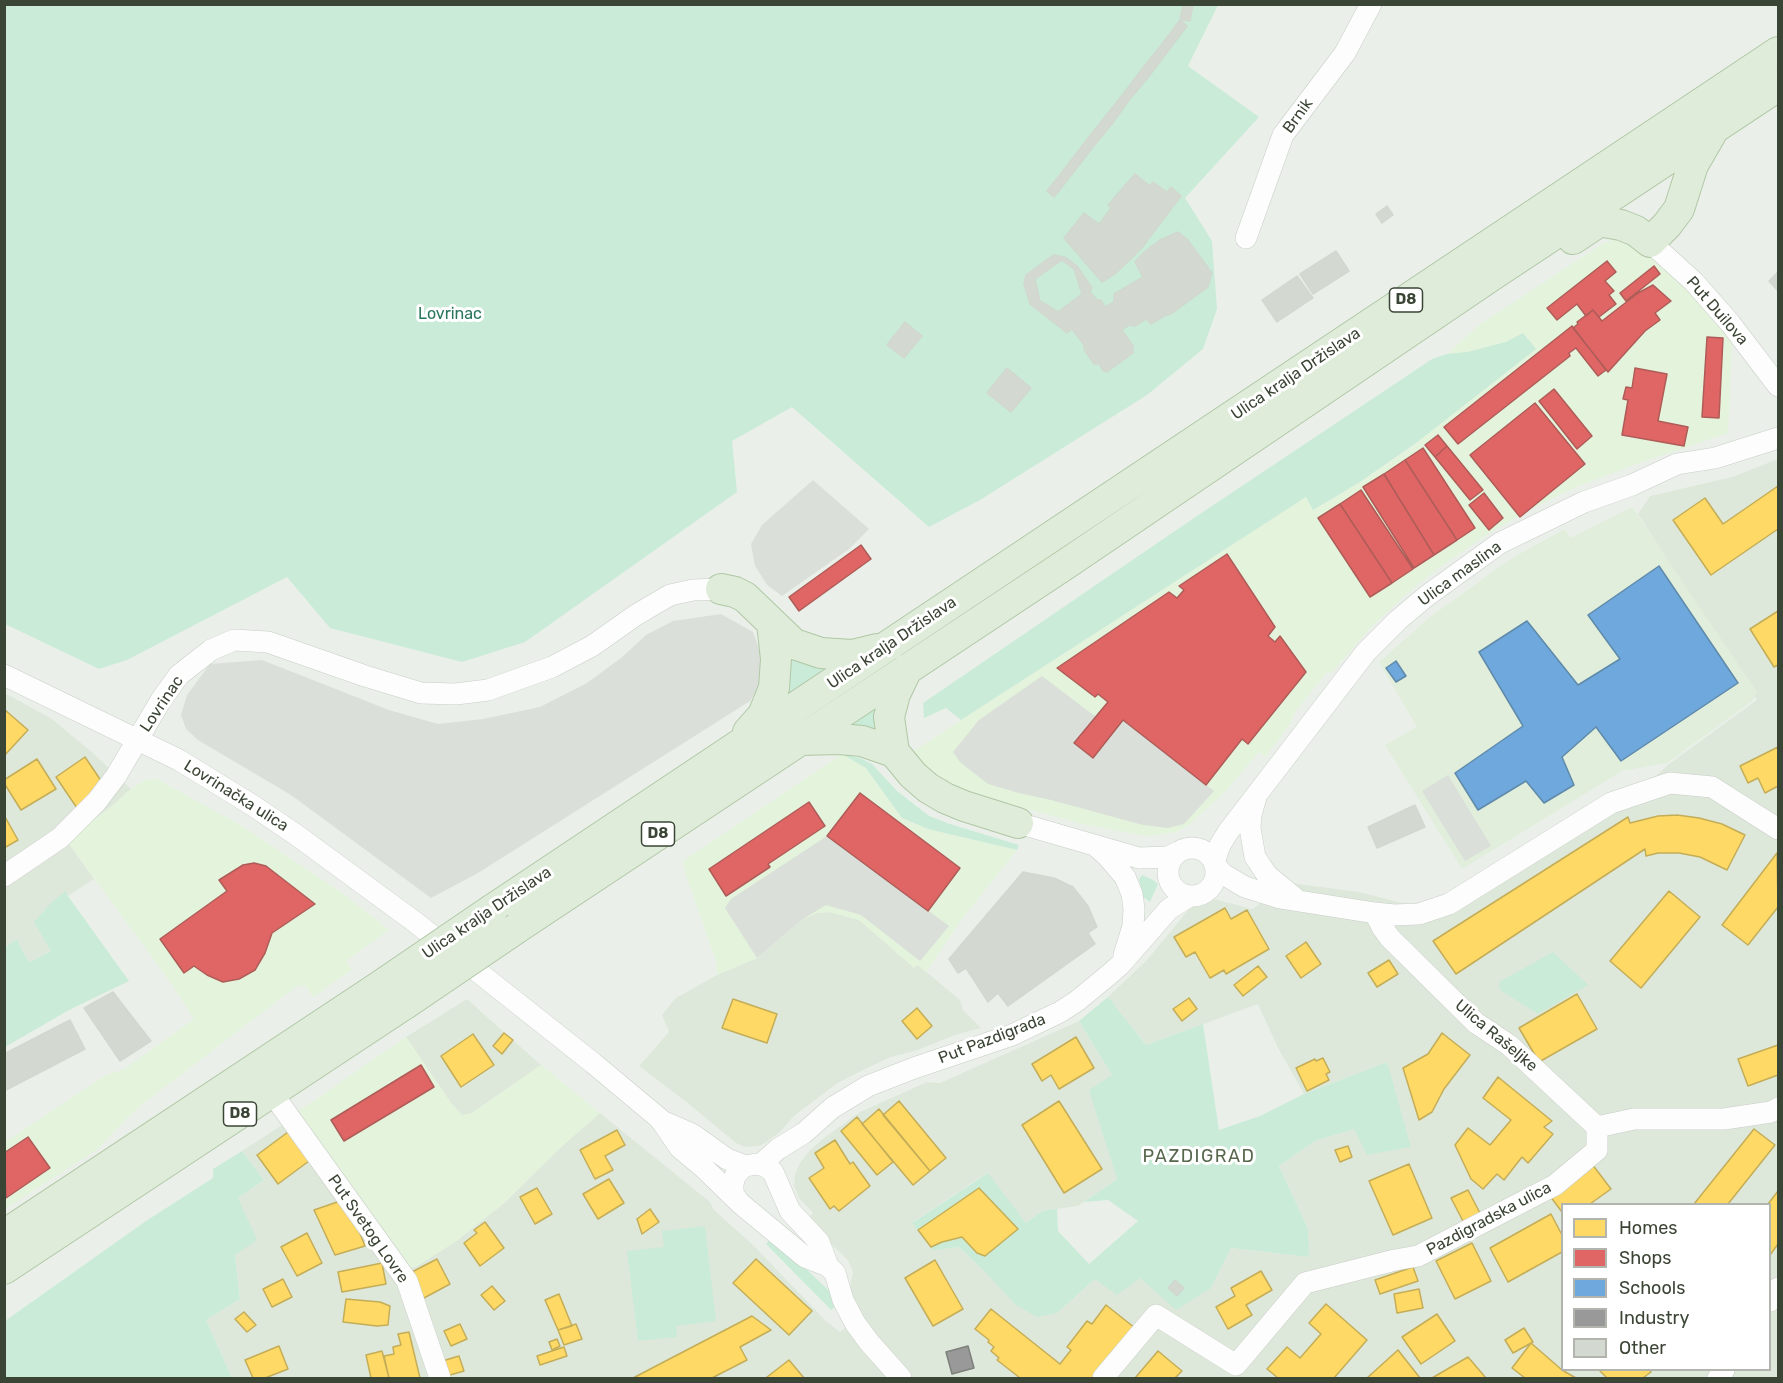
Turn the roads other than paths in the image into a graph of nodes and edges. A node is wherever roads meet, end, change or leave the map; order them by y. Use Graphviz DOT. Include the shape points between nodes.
graph roads {
  1 [pos="1371,4"];
  2 [pos="1779,52"];
  3 [pos="1779,86"];
  4 [pos="1714,128"];
  5 [pos="1654,152"];
  6 [pos="1612,179"];
  7 [pos="1246,238"];
  8 [pos="1650,242"];
  9 [pos="1494,274"];
  10 [pos="1779,386"];
  11 [pos="1779,438"];
  12 [pos="721,589"];
  13 [pos="772,623"];
  14 [pos="886,647"];
  15 [pos="906,669"];
  16 [pos="4,675"];
  17 [pos="138,740"];
  18 [pos="800,740"];
  19 [pos="735,747"];
  20 [pos="894,752"];
  21 [pos="1258,792"];
  22 [pos="1018,824"];
  23 [pos="1779,829"];
  24 [pos="1228,831"];
  25 [pos="1096,847"];
  26 [pos="1186,850"];
  27 [pos="1139,858"];
  28 [pos="1215,864"];
  29 [pos="4,876"];
  30 [pos="1170,879"];
  31 [pos="1245,887"];
  32 [pos="1198,894"];
  33 [pos="1298,900"];
  34 [pos="1376,914"];
  35 [pos="1160,918"];
  36 [pos="1120,965"];
  37 [pos="272,1092"];
  38 [pos="1779,1108"];
  39 [pos="660,1119"];
  40 [pos="1597,1127"];
  41 [pos="765,1173"];
  42 [pos="741,1204"];
  43 [pos="74,1224"];
  44 [pos="4,1235"];
  45 [pos="828,1266"];
  46 [pos="4,1269"];
  47 [pos="4,1286"];
  48 [pos="440,1378"];
  49 [pos="901,1378"];
  50 [pos="1103,1378"];
  1 -- 7 [label="street, Brnik" via="1345,53 1283,135"];
  2 -- 5 [label="highway, Ulica kralja Držislava / D8"];
  3 -- 4 [label="highway, Ulica kralja Držislava / D8"];
  4 -- 5 [label="highway, Ulica kralja Držislava / D8"];
  4 -- 8 [label="highway" via="1696,158 1679,209"];
  5 -- 6 [label="highway, Ulica kralja Držislava / D8"];
  6 -- 9 [label="highway, Ulica kralja Držislava / D8"];
  6 -- 14 [label="highway, Ulica kralja Držislava / D8"];
  8 -- 9 [label="highway" via="1628,228 1597,223 1519,275"];
  8 -- 10 [label="street, Put Duilova" via="1695,282"];
  9 -- 15 [label="highway, Ulica kralja Držislava / D8"];
  11 -- 21 [label="street, Ulica maslina" via="1715,458 1677,464 1584,502 1500,543 1428,595 1366,652"];
  12 -- 13 [label="highway" via="745,597"];
  12 -- 17 [label="street, Lovrinac" via="670,595 552,667 488,690 456,694 421,693 268,642 234,640 211,650 179,675"];
  13 -- 14 [label="highway" via="794,644 821,653 852,654"];
  13 -- 19 [label="highway" via="774,688 763,715"];
  14 -- 19 [label="highway, Ulica kralja Držislava / D8"];
  15 -- 18 [label="highway, Ulica kralja Držislava / D8"];
  15 -- 20 [label="highway" via="889,717"];
  16 -- 17 [label="street, Lovrinačka ulica"];
  17 -- 29 [label="street, Lovrinac" via="97,801 60,838"];
  17 -- 39 [label="street, Lovrinačka ulica" via="252,805 337,865 448,948"];
  18 -- 20 [label="highway" via="862,741"];
  18 -- 37 [label="highway, Ulica kralja Držislava / D8, bridge"];
  19 -- 44 [label="highway, Ulica kralja Držislava / D8, bridge"];
  20 -- 22 [label="highway" via="913,775 945,798"];
  21 -- 24 [label="street, Ulica maslina"];
  21 -- 33 [label="street" via="1250,828 1255,857 1275,883"];
  22 -- 25 [label="street"];
  23 -- 34 [label="street" via="1712,787 1670,783 1611,803 1449,904 1419,914"];
  24 -- 26 [label="street, Ulica maslina"];
  24 -- 28 [label="street, Ulica maslina"];
  25 -- 27 [label="street"];
  25 -- 36 [label="street" via="1128,881 1132,894 1133,926"];
  26 -- 27 [label="street" via="1168,857"];
  26 -- 28 [label="street" via="1208,853"];
  26 -- 30 [label="street" via="1169,865"];
  27 -- 30 [label="street"];
  28 -- 31 [label="street, Put Pazdigrada"];
  28 -- 32 [label="street" via="1215,880"];
  30 -- 32 [label="street" via="1178,891"];
  30 -- 35 [label="street, Put Pazdigrada"];
  31 -- 32 [label="street, Put Pazdigrada"];
  31 -- 33 [label="street, Put Pazdigrada"];
  32 -- 35 [label="street, Put Pazdigrada" via="1179,902"];
  33 -- 34 [label="street, Put Pazdigrada"];
  34 -- 40 [label="street, Ulica Rašeljke" via="1390,938 1476,1023 1509,1045"];
  35 -- 36 [label="street, Put Pazdigrada"];
  36 -- 41 [label="street, Put Pazdigrada" via="1060,1012 1012,1035 868,1086 778,1149"];
  37 -- 43 [label="highway, Ulica kralja Držislava / D8"];
  37 -- 48 [label="street, Put Svetog Lovre" via="407,1281"];
  38 -- 40 [label="street" via="1724,1119 1634,1119"];
  39 -- 41 [label="street" via="692,1134 727,1159"];
  39 -- 42 [label="street" via="680,1148"];
  40 -- 50 [label="street, Pazdigradska ulica" via="1598,1150 1555,1185 1418,1256 1305,1283 1236,1365 1156,1315"];
  41 -- 42 [label="street" via="738,1172 732,1189"];
  41 -- 42 [label="street" via="773,1200 758,1209"];
  41 -- 45 [label="street" via="790,1211 819,1242"];
  42 -- 45 [label="street" via="805,1257"];
  43 -- 46 [label="highway, D8"];
  43 -- 47 [label="highway" via="42,1259"];
  45 -- 49 [label="street" via="835,1273 855,1323"];
}
